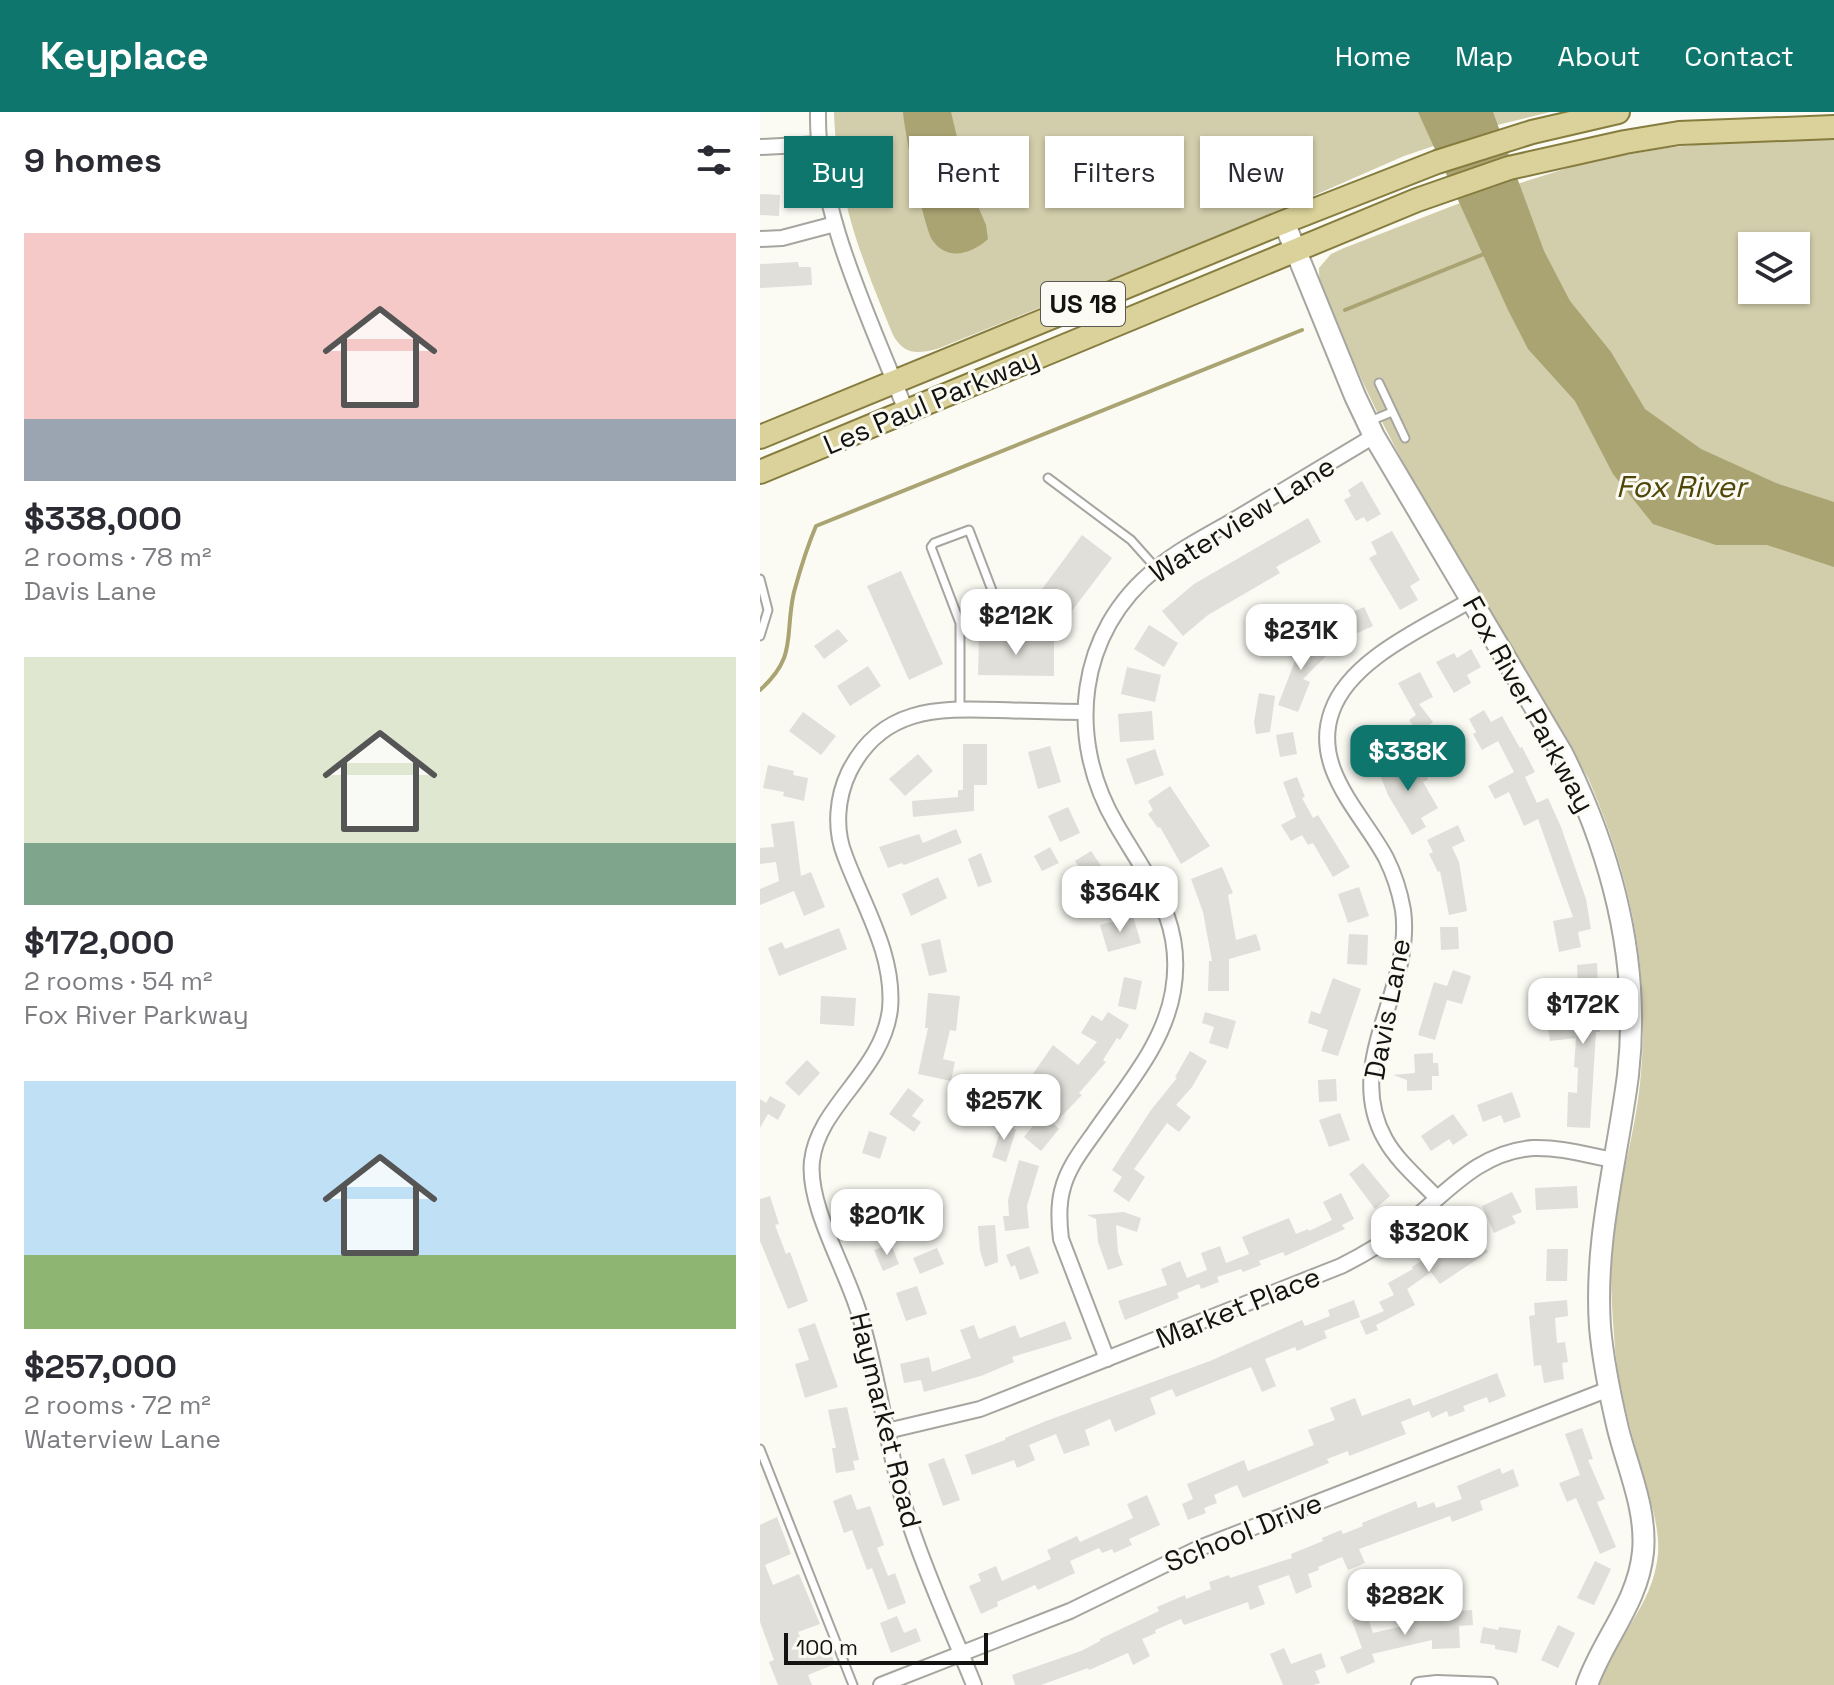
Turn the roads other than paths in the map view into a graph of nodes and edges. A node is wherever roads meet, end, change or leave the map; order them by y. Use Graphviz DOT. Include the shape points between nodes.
graph roads {
  1 [pos="818,112"];
  2 [pos="1618,112"];
  3 [pos="1834,127"];
  4 [pos="820,136"];
  5 [pos="784,146"];
  6 [pos="760,147"];
  7 [pos="832,208"];
  8 [pos="1284,222"];
  9 [pos="835,224"];
  10 [pos="760,239"];
  11 [pos="1295,250"];
  12 [pos="895,382"];
  13 [pos="1379,383"];
  14 [pos="906,411"];
  15 [pos="1392,412"];
  16 [pos="1371,429"];
  17 [pos="760,437"];
  18 [pos="1405,438"];
  19 [pos="760,472"];
  20 [pos="1048,478"];
  21 [pos="1156,568"];
  22 [pos="760,579"];
  23 [pos="1471,600"];
  24 [pos="960,623"];
  25 [pos="760,636"];
  26 [pos="960,709"];
  27 [pos="1084,712"];
  28 [pos="1613,1160"];
  29 [pos="1437,1198"];
  30 [pos="1107,1359"];
  31 [pos="1609,1389"];
  32 [pos="887,1431"];
  33 [pos="760,1449"];
  34 [pos="961,1654"];
  35 [pos="853,1685"];
  36 [pos="881,1685"];
  37 [pos="974,1685"];
  38 [pos="1419,1685"];
  39 [pos="1490,1685"];
  40 [pos="1587,1685"];
  1 -- 4 [label="street"];
  2 -- 8 [label="main road, Les Paul Parkway / US 18" via="1532,132 1406,173"];
  3 -- 11 [label="main road, Les Paul Parkway / US 18" via="1679,133 1540,160 1417,200"];
  5 -- 6 [label="street"];
  7 -- 9 [label="street"];
  8 -- 11 [label="street, Fox River Parkway"];
  8 -- 12 [label="main road, Les Paul Parkway / US 18"];
  9 -- 10 [label="street"];
  9 -- 12 [label="street"];
  11 -- 14 [label="main road, Les Paul Parkway / US 18"];
  11 -- 16 [label="street, Fox River Parkway"];
  12 -- 14 [label="street"];
  12 -- 17 [label="main road, Les Paul Parkway / US 18"];
  13 -- 15 [label="lane"];
  14 -- 19 [label="main road, Les Paul Parkway / US 18"];
  15 -- 16 [label="lane"];
  15 -- 18 [label="lane"];
  16 -- 21 [label="street, Waterview Lane"];
  16 -- 23 [label="street, Fox River Parkway"];
  20 -- 21 [label="lane" via="1131,540"];
  21 -- 27 [label="street, Waterview Lane" via="1108,627 1093,661"];
  22 -- 25 [label="lane" via="768,610"];
  23 -- 28 [label="street, Fox River Parkway" via="1562,753 1597,829 1614,885 1625,939 1631,1034"];
  23 -- 29 [label="street, Davis Lane" via="1367,663 1342,690 1328,723 1329,757 1338,783 1387,859 1403,909 1404,947 1373,1053 1371,1101 1390,1147"];
  24 -- 24 [label="lane" via="998,606 969,530 931,547"];
  24 -- 26 [label="lane"];
  26 -- 27 [label="street, Haymarket Road"];
  26 -- 32 [label="street, Haymarket Road" via="909,716 878,735 853,764 838,812 843,852 885,957 889,1010 875,1054 818,1138 811,1179 860,1314"];
  27 -- 30 [label="street, Waterview Lane" via="1096,785 1165,907 1175,953 1173,993 1158,1037 1076,1159 1062,1190 1061,1239"];
  28 -- 29 [label="street, Market Place" via="1557,1149 1514,1151 1474,1168"];
  28 -- 31 [label="street, Fox River Parkway" via="1599,1283"];
  29 -- 30 [label="street, Market Place" via="1379,1246 1341,1266"];
  30 -- 32 [label="street, Market Place" via="980,1409"];
  31 -- 34 [label="street, School Drive" via="1197,1549 1070,1611"];
  31 -- 40 [label="street, Fox River Parkway" via="1641,1508 1644,1548 1632,1598"];
  32 -- 34 [label="street, Haymarket Road" via="909,1521"];
  33 -- 35 [label="lane"];
  34 -- 36 [label="street, School Drive"];
  34 -- 37 [label="street, Haymarket Road"];
  38 -- 39 [label="street"];
}
